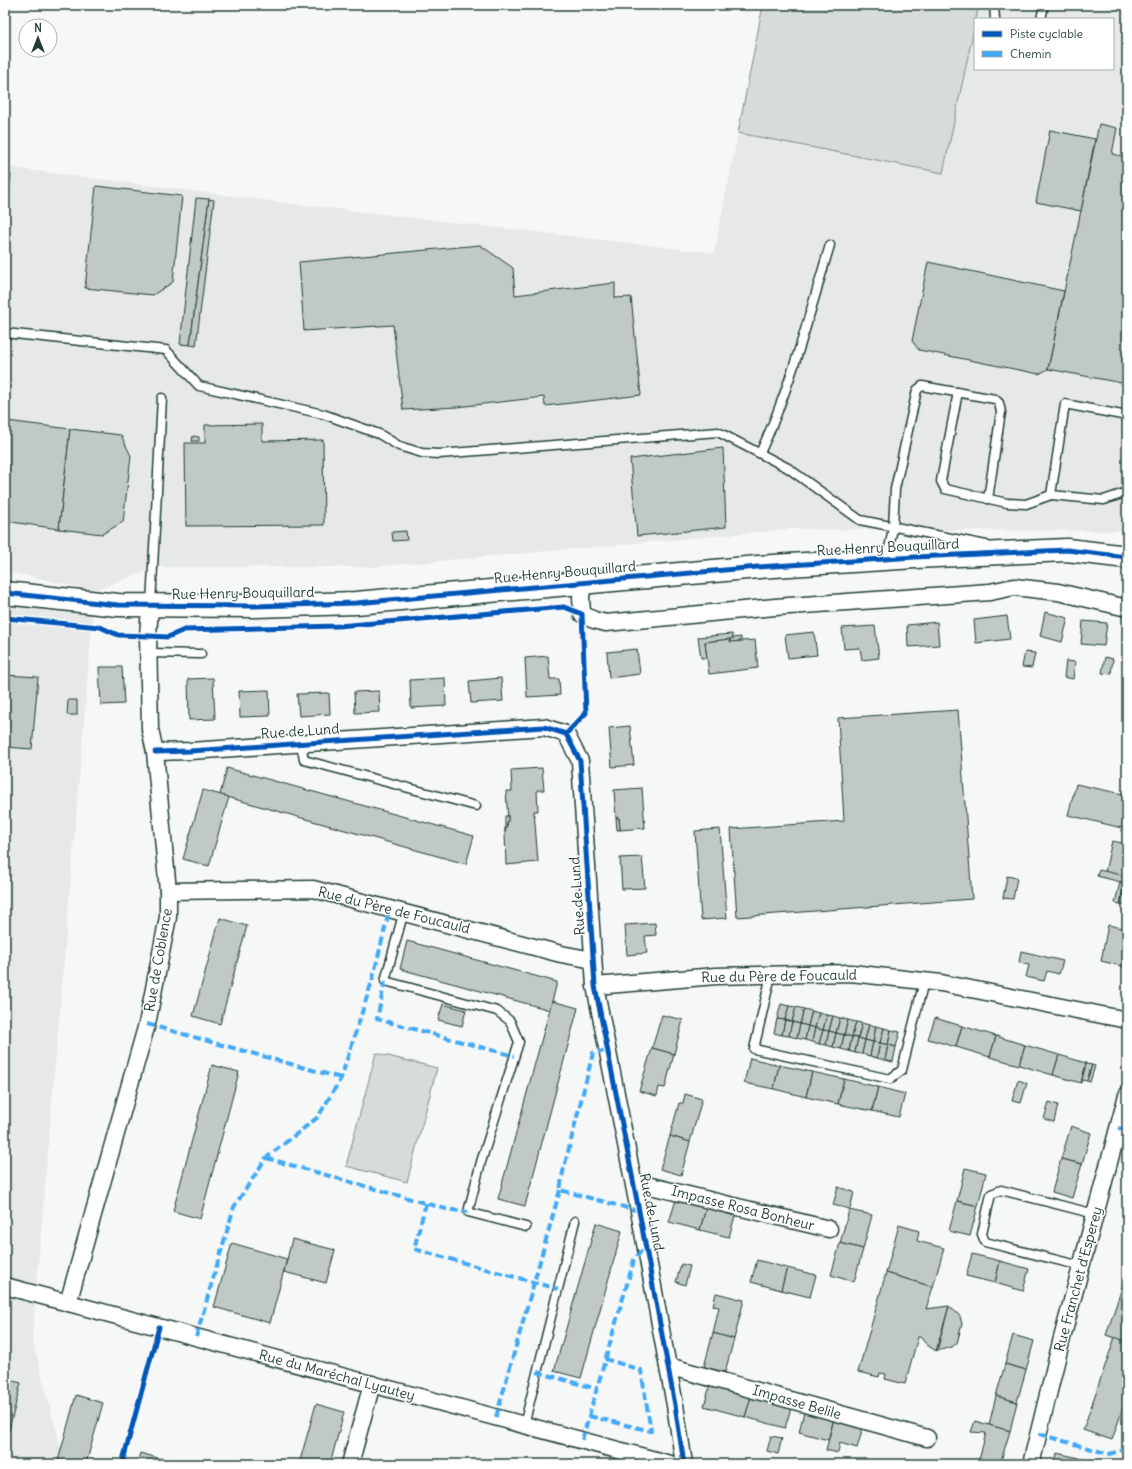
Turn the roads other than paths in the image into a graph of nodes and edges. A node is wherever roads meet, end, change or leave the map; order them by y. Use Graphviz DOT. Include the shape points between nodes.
graph roads {
  1 [pos="994,5"];
  2 [pos="1044,5"];
  3 [pos="995,18"];
  4 [pos="1041,18"];
  5 [pos="830,245"];
  6 [pos="5,333"];
  7 [pos="958,392"];
  8 [pos="162,398"];
  9 [pos="1127,416"];
  10 [pos="760,453"];
  11 [pos="1127,492"];
  12 [pos="1051,496"];
  13 [pos="988,499"];
  14 [pos="893,528"];
  15 [pos="1020,552"];
  16 [pos="1127,557"];
  17 [pos="1064,558"];
  18 [pos="886,559"];
  19 [pos="1127,562"];
  20 [pos="1127,570"];
  21 [pos="583,584"];
  22 [pos="5,593"];
  23 [pos="150,607"];
  24 [pos="1127,608"];
  25 [pos="148,653"];
  26 [pos="201,654"];
  27 [pos="301,743"];
  28 [pos="156,752"];
  29 [pos="476,806"];
  30 [pos="168,891"];
  31 [pos="404,911"];
  32 [pos="593,960"];
  33 [pos="771,975"];
  34 [pos="924,981"];
  35 [pos="595,986"];
  36 [pos="1127,1020"];
  37 [pos="1127,1095"];
  38 [pos="634,1182"];
  39 [pos="1095,1214"];
  40 [pos="575,1221"];
  41 [pos="526,1227"];
  42 [pos="829,1229"];
  43 [pos="1081,1266"];
  44 [pos="5,1286"];
  45 [pos="68,1303"];
  46 [pos="668,1366"];
  47 [pos="372,1384"];
  48 [pos="524,1425"];
  49 [pos="927,1438"];
  50 [pos="620,1458"];
  51 [pos="350,1464"];
  52 [pos="670,1464"];
  53 [pos="684,1464"];
  54 [pos="1031,1464"];
  1 -- 3 [label="lane"];
  2 -- 4 [label="lane"];
  5 -- 10 [label="lane" via="774,424"];
  6 -- 10 [label="lane" via="166,350 199,386 324,414 379,434 399,446 422,453 439,454 718,432"];
  7 -- 13 [label="lane" via="995,399 999,403 1001,412"];
  7 -- 13 [label="lane" via="942,486 945,489"];
  7 -- 14 [label="lane" via="922,386 917,390 895,489"];
  8 -- 23 [label="lane"];
  9 -- 12 [label="lane" via="1066,404"];
  10 -- 14 [label="lane" via="788,468 860,520"];
  11 -- 12 [label="lane" via="1104,500"];
  12 -- 13 [label="lane" via="1026,504 1007,504"];
  14 -- 15 [label="lane"];
  14 -- 18 [label="lane"];
  15 -- 16 [label="main road, Rue Henry Bouquillard" via="1068,550"];
  15 -- 17 [label="main road, Rue Henry Bouquillard"];
  15 -- 18 [label="main road, Rue Henry Bouquillard"];
  17 -- 19 [label="main road, Rue Henry Bouquillard"];
  17 -- 20 [label="main road, Rue Henry Bouquillard"];
  18 -- 21 [label="main road, Rue Henry Bouquillard" via="758,567"];
  21 -- 23 [label="main road, Rue Henry Bouquillard" via="356,602"];
  21 -- 24 [label="street" via="582,614 606,623 775,607 990,592 1014,587 1058,592"];
  22 -- 23 [label="main road, Rue Henry Bouquillard"];
  23 -- 25 [label="street, Rue de Coblence"];
  25 -- 26 [label="lane"];
  25 -- 28 [label="street, Rue de Coblence" via="150,729"];
  27 -- 28 [label="street, Rue de Lund"];
  27 -- 29 [label="lane" via="304,760"];
  27 -- 32 [label="street, Rue de Lund" via="544,727 566,734 580,761"];
  28 -- 30 [label="street, Rue de Coblence"];
  30 -- 31 [label="street, Rue du Père de Foucauld" via="313,889"];
  30 -- 45 [label="street, Rue de Coblence" via="168,917 147,1024"];
  31 -- 32 [label="street, Rue du Père de Foucauld" via="561,954"];
  31 -- 41 [label="lane" via="385,981 497,1011 510,1021 519,1042 468,1212"];
  32 -- 35 [label="street, Rue de Lund"];
  33 -- 34 [label="street, Rue du Père de Foucauld" via="851,973"];
  33 -- 34 [label="lane" via="754,1049 890,1080 902,1070"];
  33 -- 35 [label="street, Rue du Père de Foucauld" via="716,976"];
  34 -- 36 [label="street, Rue du Père de Foucauld"];
  35 -- 38 [label="street, Rue de Lund"];
  37 -- 39 [label="street, Rue Franchet d'Esperey"];
  38 -- 42 [label="street, Impasse Rosa Bonheur"];
  38 -- 46 [label="street, Rue de Lund"];
  39 -- 43 [label="street, Rue Franchet d'Esperey"];
  39 -- 43 [label="lane" via="1001,1190 991,1194 982,1234 985,1242"];
  40 -- 48 [label="lane"];
  43 -- 54 [label="street, Rue Franchet d'Esperey"];
  44 -- 45 [label="street, Rue du Maréchal Lyautey"];
  45 -- 47 [label="street, Rue du Maréchal Lyautey"];
  46 -- 49 [label="street, Impasse Belile"];
  46 -- 53 [label="street, Rue de Lund"];
  47 -- 48 [label="street, Rue du Maréchal Lyautey"];
  47 -- 51 [label="street"];
  48 -- 50 [label="street, Rue du Maréchal Lyautey"];
  50 -- 52 [label="street, Rue du Maréchal Lyautey"];
}
